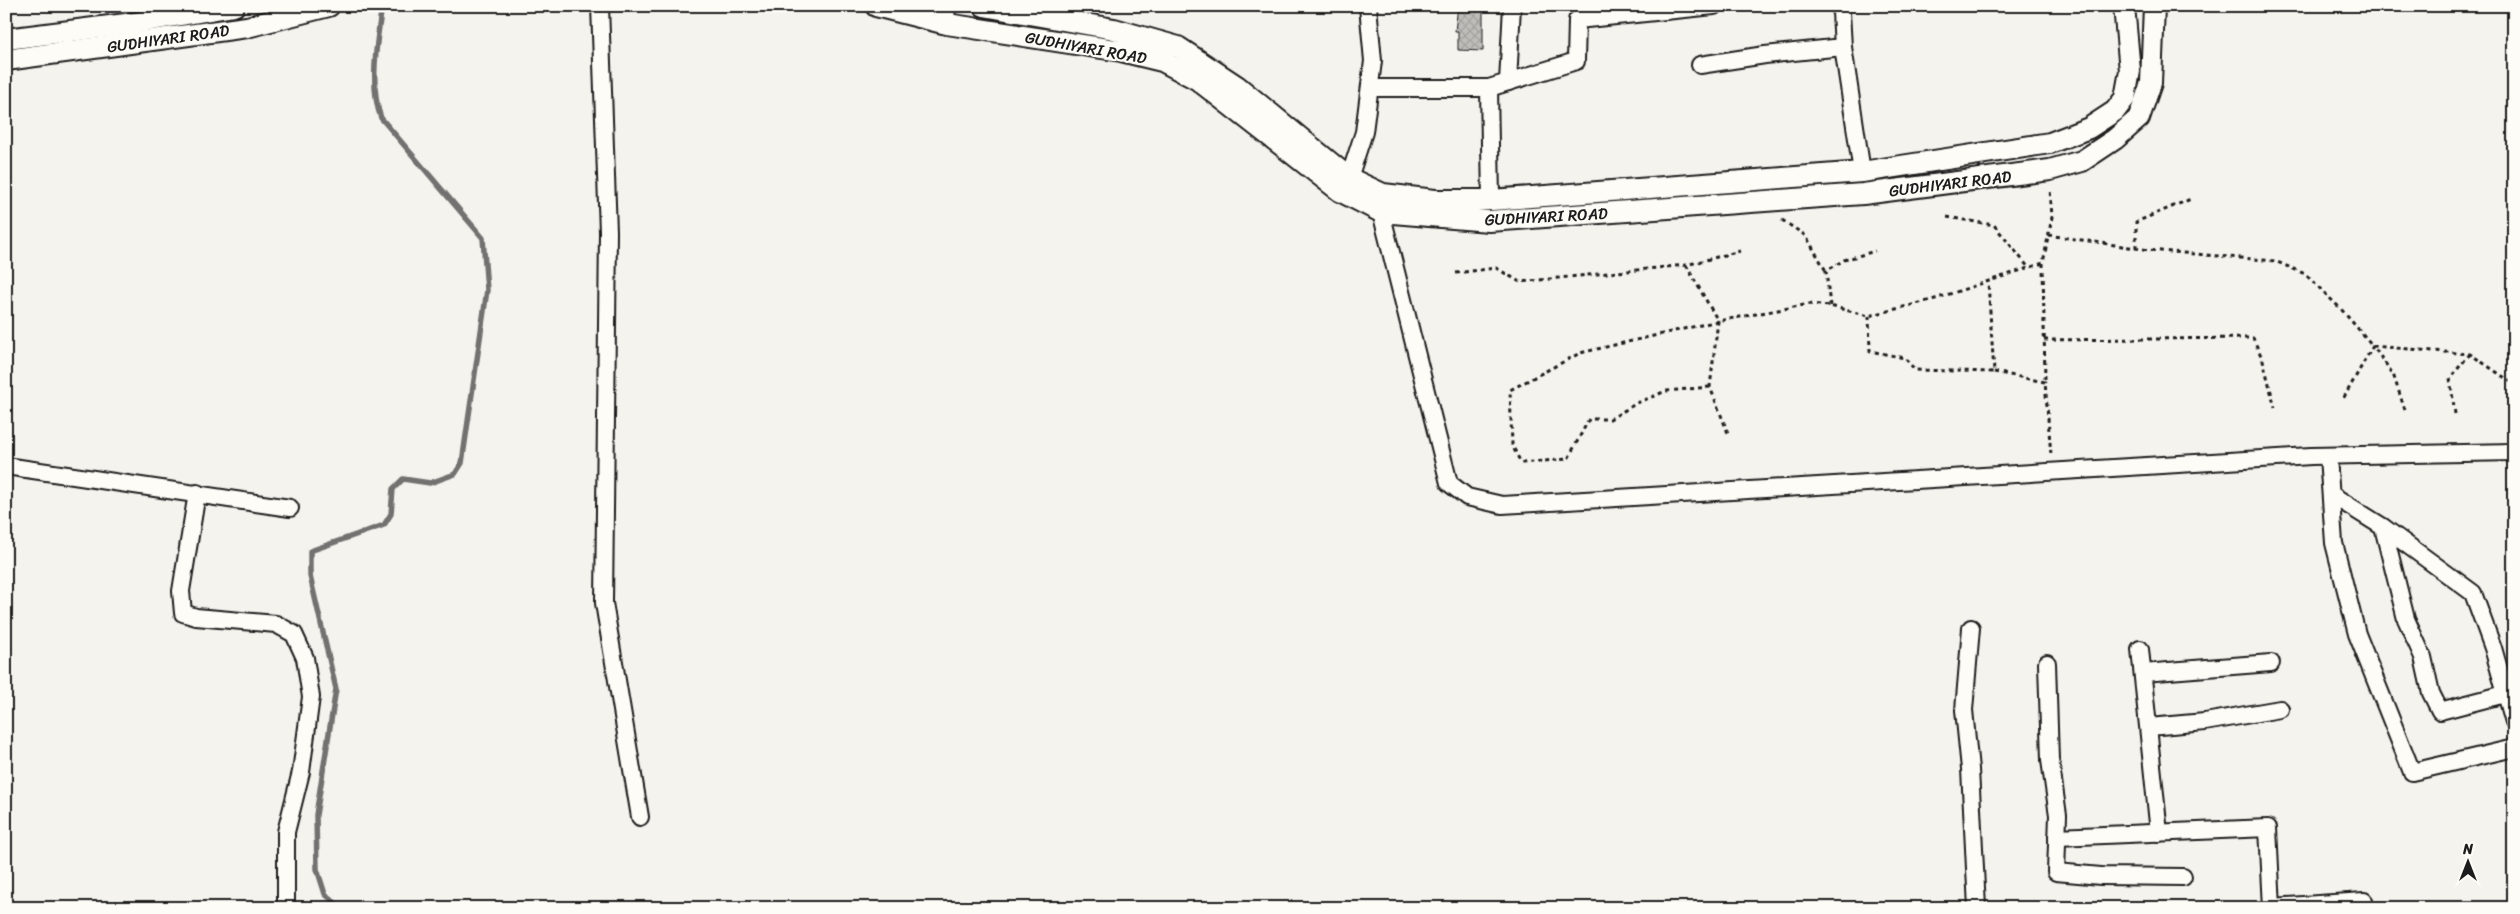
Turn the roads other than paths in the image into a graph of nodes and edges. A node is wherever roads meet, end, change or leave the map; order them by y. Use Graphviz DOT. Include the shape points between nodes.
graph roads {
  1 [pos="234,6"];
  2 [pos="328,6"];
  3 [pos="600,6"];
  4 [pos="876,6"];
  5 [pos="984,6"];
  6 [pos="1368,6"];
  7 [pos="1512,6"];
  8 [pos="1714,6"];
  9 [pos="1842,6"];
  10 [pos="2124,6"];
  11 [pos="2154,6"];
  12 [pos="946,15"];
  13 [pos="6,39"];
  14 [pos="1843,48"];
  15 [pos="6,60"];
  16 [pos="1700,65"];
  17 [pos="1508,82"];
  18 [pos="1370,88"];
  19 [pos="1489,88"];
  20 [pos="2050,142"];
  21 [pos="2054,169"];
  22 [pos="1862,172"];
  23 [pos="1349,178"];
  24 [pos="1491,200"];
  25 [pos="1381,212"];
  26 [pos="2514,452"];
  27 [pos="2328,456"];
  28 [pos="6,466"];
  29 [pos="197,493"];
  30 [pos="2332,496"];
  31 [pos="290,508"];
  32 [pos="2383,527"];
  33 [pos="1971,628"];
  34 [pos="2140,649"];
  35 [pos="2047,663"];
  36 [pos="2271,663"];
  37 [pos="2143,672"];
  38 [pos="2505,694"];
  39 [pos="2280,709"];
  40 [pos="2514,722"];
  41 [pos="2149,727"];
  42 [pos="2514,748"];
  43 [pos="640,817"];
  44 [pos="2159,834"];
  45 [pos="2057,836"];
  46 [pos="2183,877"];
  47 [pos="2364,901"];
  48 [pos="2272,907"];
  49 [pos="286,908"];
  50 [pos="1977,908"];
  1 -- 13 [label="street, GUDHIYARI ROAD" via="134,23"];
  2 -- 15 [label="street, GUDHIYARI ROAD" via="247,27"];
  3 -- 43 [label="street" via="608,232 604,603"];
  4 -- 12 [label="street, GUDHIYARI ROAD"];
  5 -- 23 [label="street, GUDHIYARI ROAD" via="1114,29 1178,48 1237,86"];
  6 -- 18 [label="street" via="1373,62"];
  7 -- 17 [label="street"];
  8 -- 17 [label="street" via="1577,20 1576,62"];
  9 -- 14 [label="street"];
  10 -- 20 [label="street, GUDHIYARI ROAD" via="2130,71 2125,98 2115,112 2089,128"];
  11 -- 21 [label="street, GUDHIYARI ROAD" via="2151,83 2139,118 2115,139 2082,160"];
  12 -- 25 [label="street, GUDHIYARI ROAD" via="1162,61 1198,80 1340,191"];
  14 -- 16 [label="street"];
  14 -- 22 [label="street"];
  17 -- 19 [label="street"];
  18 -- 19 [label="street"];
  18 -- 23 [label="street" via="1364,132"];
  19 -- 24 [label="street"];
  20 -- 21 [label="street"];
  20 -- 22 [label="street, GUDHIYARI ROAD"];
  21 -- 25 [label="street, GUDHIYARI ROAD" via="1863,194 1489,221"];
  22 -- 24 [label="street, GUDHIYARI ROAD"];
  23 -- 24 [label="street, GUDHIYARI ROAD" via="1383,194 1435,200"];
  25 -- 27 [label="street" via="1449,483 1467,497 1502,505"];
  26 -- 27 [label="street"];
  27 -- 30 [label="street"];
  28 -- 29 [label="street"];
  29 -- 31 [label="street"];
  29 -- 49 [label="street" via="181,590 183,613 276,624 294,634 305,658 311,697 301,772 286,832"];
  30 -- 32 [label="street"];
  30 -- 42 [label="street" via="2334,543 2357,634 2412,772"];
  32 -- 38 [label="street" via="2474,593"];
  32 -- 38 [label="street" via="2406,619 2423,657 2431,693 2440,711"];
  33 -- 50 [label="street" via="1964,710"];
  34 -- 37 [label="street"];
  35 -- 45 [label="street" via="2050,760 2058,815"];
  36 -- 37 [label="street"];
  37 -- 41 [label="street"];
  38 -- 40 [label="street"];
  39 -- 41 [label="street" via="2206,722"];
  41 -- 44 [label="street"];
  44 -- 45 [label="street"];
  44 -- 48 [label="street" via="2268,828"];
  45 -- 46 [label="street" via="2056,872"];
  47 -- 48 [label="street"];
}
